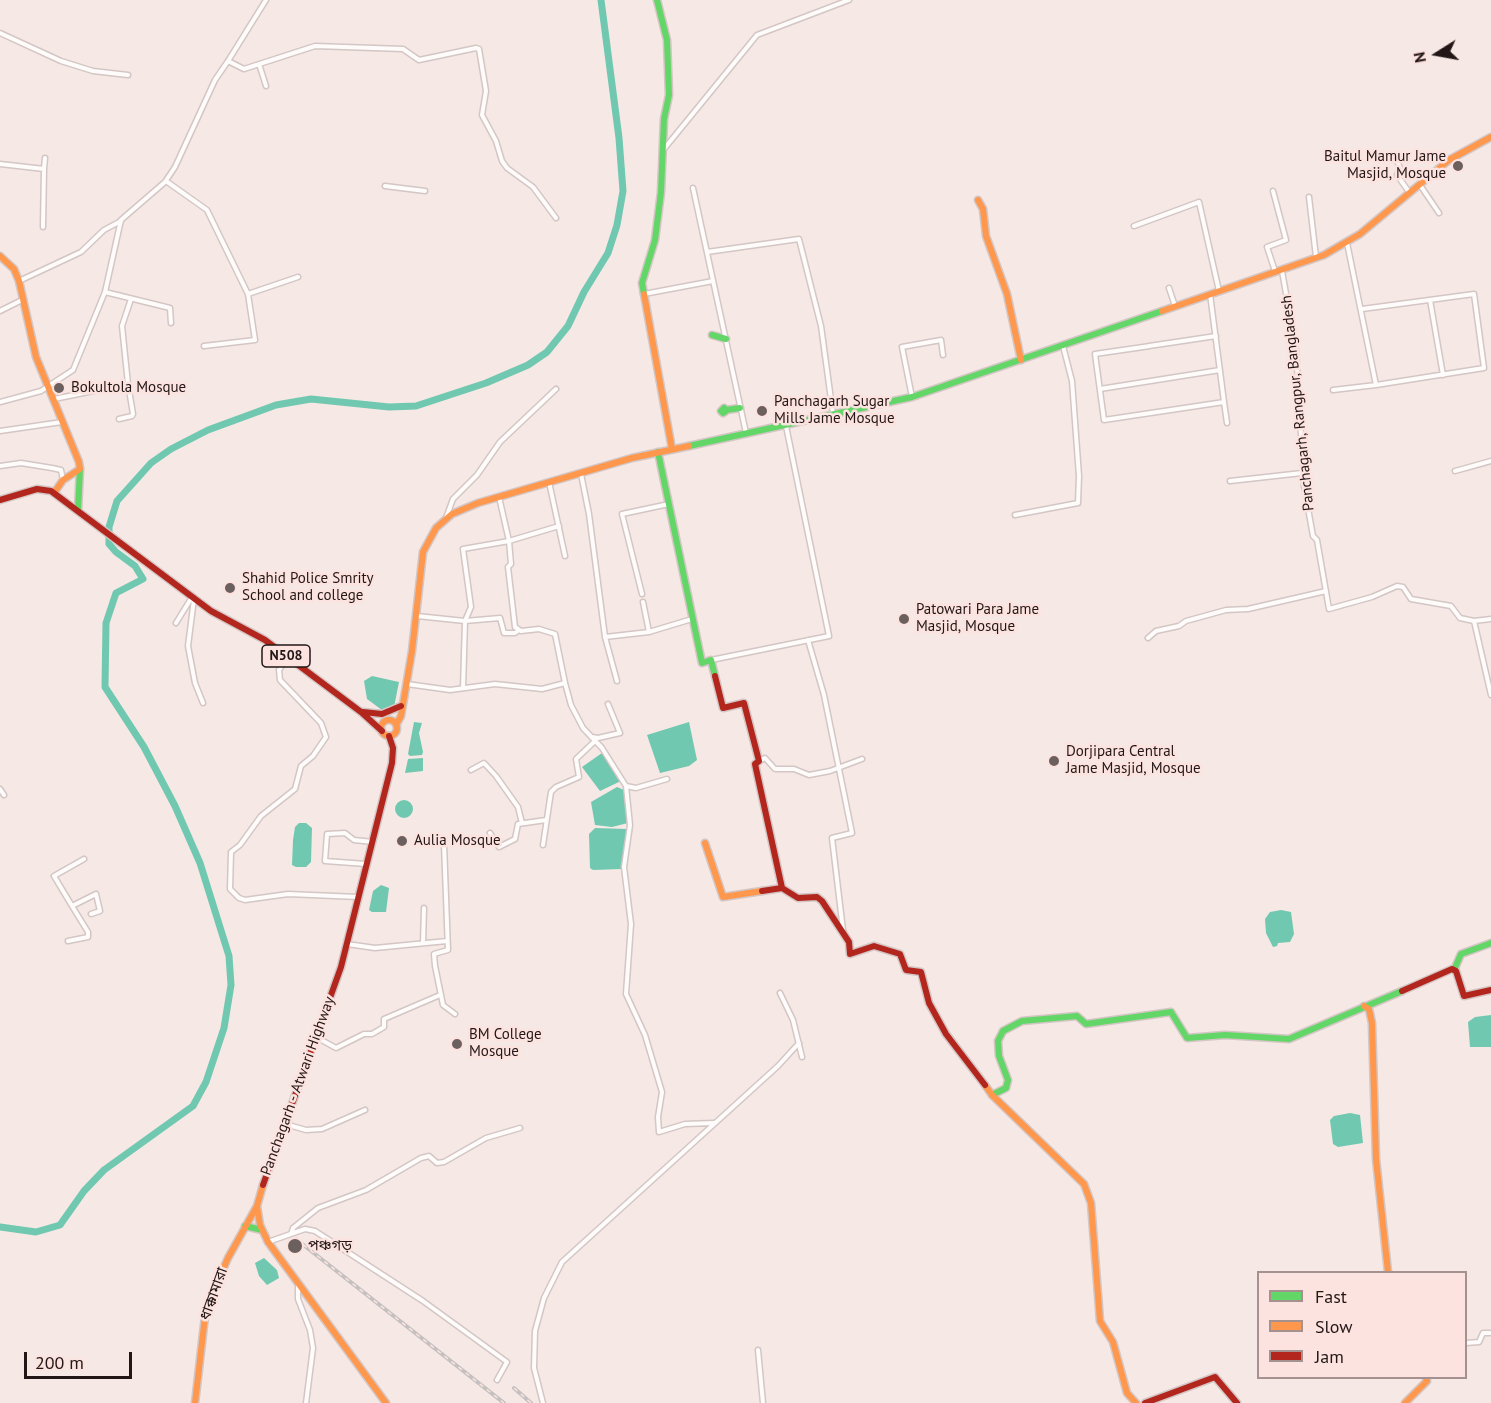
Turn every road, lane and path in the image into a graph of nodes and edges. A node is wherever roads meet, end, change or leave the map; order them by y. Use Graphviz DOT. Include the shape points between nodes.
graph roads {
  1 [pos="266,0"];
  2 [pos="657,0"];
  3 [pos="849,0"];
  4 [pos="0,33"];
  5 [pos="228,61"];
  6 [pos="259,64"];
  7 [pos="128,75"];
  8 [pos="266,86"];
  9 [pos="1491,137"];
  10 [pos="662,151"];
  11 [pos="45,158"];
  12 [pos="1397,161"];
  13 [pos="0,164"];
  14 [pos="44,169"];
  15 [pos="166,181"];
  16 [pos="1419,184"];
  17 [pos="385,186"];
  18 [pos="693,188"];
  19 [pos="425,191"];
  20 [pos="1273,191"];
  21 [pos="1409,193"];
  22 [pos="1309,197"];
  23 [pos="978,200"];
  24 [pos="1439,213"];
  25 [pos="556,218"];
  26 [pos="121,220"];
  27 [pos="1134,226"];
  28 [pos="44,227"];
  29 [pos="1347,243"];
  30 [pos="707,252"];
  31 [pos="0,256"];
  32 [pos="1316,257"];
  33 [pos="1278,271"];
  34 [pos="298,277"];
  35 [pos="19,281"];
  36 [pos="713,281"];
  37 [pos="1169,288"];
  38 [pos="1219,291"];
  39 [pos="105,292"];
  40 [pos="248,294"];
  41 [pos="644,294"];
  42 [pos="1210,294"];
  43 [pos="24,298"];
  44 [pos="131,299"];
  45 [pos="1430,300"];
  46 [pos="1175,307"];
  47 [pos="1362,309"];
  48 [pos="0,311"];
  49 [pos="171,323"];
  50 [pos="712,335"];
  51 [pos="1216,336"];
  52 [pos="726,339"];
  53 [pos="204,346"];
  54 [pos="1063,346"];
  55 [pos="943,355"];
  56 [pos="1021,360"];
  57 [pos="1220,370"];
  58 [pos="1443,375"];
  59 [pos="128,384"];
  60 [pos="1377,385"];
  61 [pos="47,386"];
  62 [pos="556,389"];
  63 [pos="1100,389"];
  64 [pos="1333,390"];
  65 [pos="912,397"];
  66 [pos="53,400"];
  67 [pos="0,402"];
  68 [pos="1224,402"];
  69 [pos="740,408"];
  70 [pos="726,410"];
  71 [pos="833,415"];
  72 [pos="119,419"];
  73 [pos="63,422"];
  74 [pos="1227,423"];
  75 [pos="786,425"];
  76 [pos="0,431"];
  77 [pos="746,433"];
  78 [pos="672,449"];
  79 [pos="658,452"];
  80 [pos="1491,461"];
  81 [pos="0,466"];
  82 [pos="80,469"];
  83 [pos="1455,471"];
  84 [pos="580,472"];
  85 [pos="1302,472"];
  86 [pos="63,480"];
  87 [pos="549,482"];
  88 [pos="1230,482"];
  89 [pos="54,492"];
  90 [pos="499,497"];
  91 [pos="0,500"];
  92 [pos="670,504"];
  93 [pos="78,510"];
  94 [pos="1015,515"];
  95 [pos="446,518"];
  96 [pos="559,526"];
  97 [pos="509,541"];
  98 [pos="565,556"];
  99 [pos="1326,591"];
  100 [pos="642,594"];
  101 [pos="193,597"];
  102 [pos="643,602"];
  103 [pos="416,616"];
  104 [pos="692,619"];
  105 [pos="1491,619"];
  106 [pos="465,621"];
  107 [pos="1474,621"];
  108 [pos="176,623"];
  109 [pos="519,630"];
  110 [pos="649,632"];
  111 [pos="605,637"];
  112 [pos="1149,638"];
  113 [pos="808,640"];
  114 [pos="288,657"];
  115 [pos="711,660"];
  116 [pos="617,681"];
  117 [pos="565,683"];
  118 [pos="407,684"];
  119 [pos="463,688"];
  120 [pos="1491,694"];
  121 [pos="204,703"];
  122 [pos="608,704"];
  123 [pos="398,707"];
  124 [pos="362,712"];
  125 [pos="384,722"];
  126 [pos="375,723"];
  127 [pos="398,723"];
  128 [pos="382,731"];
  129 [pos="391,735"];
  130 [pos="591,737"];
  131 [pos="595,741"];
  132 [pos="861,759"];
  133 [pos="759,761"];
  134 [pos="838,769"];
  135 [pos="471,770"];
  136 [pos="667,779"];
  137 [pos="626,786"];
  138 [pos="0,789"];
  139 [pos="4,795"];
  140 [pos="546,820"];
  141 [pos="522,823"];
  142 [pos="490,833"];
  143 [pos="373,842"];
  144 [pos="705,843"];
  145 [pos="444,844"];
  146 [pos="543,845"];
  147 [pos="84,860"];
  148 [pos="367,864"];
  149 [pos="782,888"];
  150 [pos="359,897"];
  151 [pos="72,906"];
  152 [pos="424,908"];
  153 [pos="91,914"];
  154 [pos="843,933"];
  155 [pos="68,941"];
  156 [pos="447,941"];
  157 [pos="423,943"];
  158 [pos="1491,943"];
  159 [pos="347,944"];
  160 [pos="1454,970"];
  161 [pos="1491,990"];
  162 [pos="780,993"];
  163 [pos="440,995"];
  164 [pos="1364,1006"];
  165 [pos="454,1014"];
  166 [pos="316,1037"];
  167 [pos="799,1043"];
  168 [pos="802,1057"];
  169 [pos="992,1095"];
  170 [pos="365,1110"];
  171 [pos="714,1123"];
  172 [pos="284,1124"];
  173 [pos="520,1128"];
  174 [pos="257,1206"];
  175 [pos="245,1226"];
  176 [pos="262,1230"];
  177 [pos="291,1234"];
  178 [pos="268,1242"];
  179 [pos="1388,1271"];
  180 [pos="298,1282"];
  181 [pos="1491,1333"];
  182 [pos="1467,1343"];
  183 [pos="758,1350"];
  184 [pos="1426,1379"];
  185 [pos="497,1380"];
  186 [pos="195,1403"];
  187 [pos="306,1403"];
  188 [pos="386,1403"];
  189 [pos="543,1403"];
  190 [pos="763,1403"];
  191 [pos="1136,1403"];
  192 [pos="1145,1403"];
  193 [pos="1237,1403"];
  194 [pos="1405,1403"];
  1 -- 5 [label="street"];
  2 -- 10 [label="main road" via="670,68"];
  3 -- 10 [label="street" via="757,35"];
  4 -- 7 [label="street" via="61,61 93,71"];
  5 -- 6 [label="street" via="244,69"];
  5 -- 15 [label="street" via="214,80 187,145"];
  6 -- 8 [label="street"];
  6 -- 25 [label="street" via="315,46 403,49 419,60 476,48 482,60 486,91 482,116 502,161 533,187"];
  9 -- 16 [label="main road" via="1457,154"];
  10 -- 41 [label="main road" via="660,202 655,240 642,275"];
  11 -- 14 [label="street"];
  12 -- 21 [label="street" via="1398,175"];
  13 -- 14 [label="street"];
  14 -- 28 [label="street"];
  15 -- 26 [label="street"];
  15 -- 40 [label="street" via="207,210"];
  16 -- 21 [label="main road"];
  16 -- 24 [label="street"];
  17 -- 19 [label="street"];
  18 -- 30 [label="street"];
  20 -- 33 [label="street, Panchagarh, Rangpur, Bangladesh" via="1286,240 1267,247"];
  21 -- 29 [label="main road"];
  22 -- 32 [label="street"];
  23 -- 56 [label="main road" via="1007,294"];
  26 -- 35 [label="street" via="81,252"];
  26 -- 39 [label="street"];
  27 -- 38 [label="street" via="1199,202"];
  29 -- 32 [label="main road"];
  29 -- 47 [label="street"];
  30 -- 36 [label="street"];
  30 -- 71 [label="street" via="799,239 821,326"];
  31 -- 35 [label="main road" via="14,269"];
  32 -- 33 [label="main road"];
  33 -- 38 [label="main road"];
  33 -- 85 [label="street, Panchagarh, Rangpur, Bangladesh" via="1296,350"];
  34 -- 40 [label="street"];
  35 -- 43 [label="main road"];
  36 -- 41 [label="street"];
  36 -- 52 [label="street"];
  37 -- 46 [label="street"];
  38 -- 42 [label="main road"];
  39 -- 44 [label="street"];
  39 -- 61 [label="street" via="77,365"];
  40 -- 53 [label="street" via="255,340"];
  41 -- 78 [label="main road"];
  42 -- 46 [label="main road"];
  42 -- 51 [label="street"];
  43 -- 48 [label="street"];
  43 -- 61 [label="main road" via="36,357"];
  44 -- 49 [label="street" via="170,308"];
  44 -- 59 [label="street" via="122,326"];
  45 -- 47 [label="street"];
  45 -- 58 [label="street"];
  45 -- 58 [label="street" via="1474,294 1484,368"];
  46 -- 54 [label="main road"];
  47 -- 60 [label="street"];
  50 -- 52 [label="main road"];
  51 -- 57 [label="street"];
  51 -- 63 [label="street" via="1095,354"];
  52 -- 69 [label="street"];
  54 -- 56 [label="main road"];
  54 -- 94 [label="street" via="1072,381 1078,503"];
  55 -- 65 [label="street" via="941,340 902,347"];
  56 -- 65 [label="main road"];
  57 -- 63 [label="street"];
  57 -- 68 [label="street"];
  58 -- 60 [label="street"];
  59 -- 66 [label="street"];
  59 -- 72 [label="street" via="133,414"];
  60 -- 64 [label="street"];
  61 -- 66 [label="main road"];
  61 -- 67 [label="street"];
  62 -- 95 [label="street" via="500,442 477,476 453,499"];
  63 -- 68 [label="street" via="1104,420"];
  65 -- 71 [label="main road"];
  66 -- 73 [label="main road"];
  68 -- 74 [label="street"];
  69 -- 70 [label="main road"];
  69 -- 77 [label="street"];
  71 -- 75 [label="main road"];
  73 -- 76 [label="street"];
  73 -- 82 [label="main road"];
  75 -- 77 [label="main road"];
  75 -- 113 [label="street" via="829,636"];
  77 -- 78 [label="main road"];
  78 -- 79 [label="main road"];
  79 -- 84 [label="main road"];
  79 -- 92 [label="main road"];
  80 -- 83 [label="street"];
  81 -- 86 [label="street" via="21,464 61,470"];
  82 -- 86 [label="main road"];
  82 -- 93 [label="main road"];
  84 -- 87 [label="main road"];
  84 -- 111 [label="street"];
  85 -- 88 [label="street"];
  85 -- 99 [label="street, Panchagarh, Rangpur, Bangladesh"];
  86 -- 89 [label="main road"];
  87 -- 90 [label="main road"];
  87 -- 96 [label="street"];
  89 -- 91 [label="main road" via="37,489"];
  89 -- 93 [label="main road, N508"];
  90 -- 95 [label="main road" via="468,506"];
  90 -- 97 [label="street"];
  92 -- 100 [label="street" via="622,514"];
  92 -- 104 [label="main road"];
  93 -- 101 [label="main road, N508"];
  95 -- 103 [label="main road, Panchagarh - Atwari Highway" via="423,552"];
  96 -- 97 [label="street"];
  96 -- 98 [label="street"];
  97 -- 106 [label="street" via="464,549 471,607"];
  97 -- 109 [label="street" via="508,567 514,619"];
  99 -- 107 [label="street" via="1329,609 1398,586 1411,599 1451,606 1460,618"];
  99 -- 112 [label="street" via="1248,609 1226,610 1156,631"];
  101 -- 108 [label="street"];
  101 -- 114 [label="main road, N508"];
  101 -- 121 [label="street" via="188,646 195,683"];
  102 -- 110 [label="street"];
  103 -- 106 [label="street"];
  103 -- 118 [label="main road, Panchagarh - Atwari Highway"];
  104 -- 110 [label="street"];
  104 -- 115 [label="main road" via="702,663"];
  105 -- 107 [label="street"];
  106 -- 109 [label="street" via="500,618 504,633"];
  106 -- 119 [label="street"];
  107 -- 120 [label="street"];
  109 -- 117 [label="street" via="539,629 555,634"];
  110 -- 111 [label="street"];
  111 -- 116 [label="street"];
  113 -- 115 [label="street"];
  113 -- 134 [label="street" via="824,695"];
  114 -- 124 [label="main road, N508"];
  114 -- 150 [label="street" via="279,670 280,680 321,723 326,737 301,766 295,789 261,816 231,852 230,889 245,900 288,894"];
  115 -- 133 [label="main road" via="723,708 744,703"];
  117 -- 119 [label="street" via="542,689 495,684"];
  117 -- 130 [label="street" via="574,713"];
  118 -- 119 [label="street" via="445,690"];
  118 -- 123 [label="main road, Panchagarh - Atwari Highway"];
  122 -- 130 [label="street" via="620,733"];
  123 -- 124 [label="main road" via="382,714"];
  123 -- 127 [label="main road, Panchagarh - Atwari Highway"];
  124 -- 126 [label="main road, N508"];
  125 -- 126 [label="main road"];
  125 -- 127 [label="main road"];
  125 -- 128 [label="main road"];
  126 -- 128 [label="main road"];
  127 -- 129 [label="main road, Panchagarh - Atwari Highway"];
  128 -- 129 [label="main road"];
  129 -- 143 [label="main road, Panchagarh - Atwari Highway" via="394,754"];
  130 -- 131 [label="street"];
  131 -- 137 [label="street"];
  131 -- 140 [label="street" via="576,759 579,777 551,792"];
  132 -- 134 [label="street"];
  133 -- 134 [label="street" via="765,758 775,769 794,769 809,775"];
  133 -- 149 [label="main road" via="755,764"];
  134 -- 154 [label="street" via="852,833 832,838"];
  135 -- 141 [label="street" via="484,763 518,807"];
  136 -- 137 [label="street" via="636,788"];
  137 -- 171 [label="street" via="630,825 623,863 631,924 626,994 645,1035 662,1092 659,1132 685,1124"];
  138 -- 139 [label="street"];
  140 -- 141 [label="street"];
  140 -- 146 [label="street"];
  141 -- 142 [label="street" via="517,825 515,839 499,847"];
  143 -- 148 [label="main road, Panchagarh - Atwari Highway"];
  143 -- 148 [label="street" via="354,840 345,833 327,834 325,861"];
  144 -- 149 [label="main road" via="723,897"];
  145 -- 156 [label="street"];
  147 -- 151 [label="street" via="54,876"];
  148 -- 150 [label="main road, Panchagarh - Atwari Highway"];
  149 -- 154 [label="main road" via="798,898 817,897"];
  150 -- 159 [label="main road, Panchagarh - Atwari Highway"];
  151 -- 153 [label="street" via="96,894 100,911"];
  151 -- 155 [label="street" via="89,935"];
  152 -- 157 [label="street"];
  154 -- 169 [label="main road" via="850,954 874,946 900,954 906,970 921,972 929,1003 946,1034"];
  156 -- 157 [label="street"];
  156 -- 163 [label="street" via="447,952 435,954"];
  157 -- 159 [label="street" via="375,948"];
  158 -- 160 [label="main road" via="1461,954"];
  159 -- 166 [label="main road, Panchagarh - Atwari Highway"];
  160 -- 161 [label="main road" via="1464,996"];
  160 -- 164 [label="main road"];
  162 -- 167 [label="street"];
  163 -- 165 [label="street" via="445,1008"];
  163 -- 166 [label="street" via="384,1019 384,1027 336,1048"];
  164 -- 169 [label="main road" via="1289,1039 1225,1035 1187,1038 1172,1012 1086,1024 1077,1016 1015,1023 1003,1031 998,1041 1008,1080 1006,1088"];
  164 -- 179 [label="main road" via="1369,1009 1372,1023 1376,1159"];
  166 -- 172 [label="main road, Panchagarh - Atwari Highway"];
  167 -- 168 [label="street"];
  167 -- 171 [label="street"];
  169 -- 191 [label="main road" via="1084,1184 1091,1203 1100,1321 1113,1342 1127,1394"];
  170 -- 172 [label="street" via="322,1129 306,1130"];
  171 -- 189 [label="street" via="576,1247 557,1269 535,1331 534,1368"];
  172 -- 174 [label="main road, Panchagarh - Atwari Highway"];
  173 -- 177 [label="street" via="486,1138 444,1162 437,1163 429,1156 421,1158 366,1190 318,1208"];
  174 -- 175 [label="main road, ধাক্কামারা"];
  174 -- 176 [label="main road, Panchagarh - Atwari Highway"];
  175 -- 176 [label="main road"];
  175 -- 186 [label="main road, ধাক্কামারা" via="206,1308"];
  176 -- 178 [label="main road, Panchagarh - Atwari Highway"];
  177 -- 178 [label="street"];
  177 -- 185 [label="street" via="308,1228 315,1231 418,1298 507,1362"];
  178 -- 180 [label="main road, Panchagarh - Atwari Highway"];
  180 -- 187 [label="street" via="298,1299 313,1348"];
  180 -- 188 [label="main road, Panchagarh - Atwari Highway"];
  181 -- 182 [label="street" via="1483,1333 1479,1341"];
  183 -- 190 [label="street"];
  184 -- 194 [label="main road"];
  192 -- 193 [label="main road" via="1215,1377"];
}
